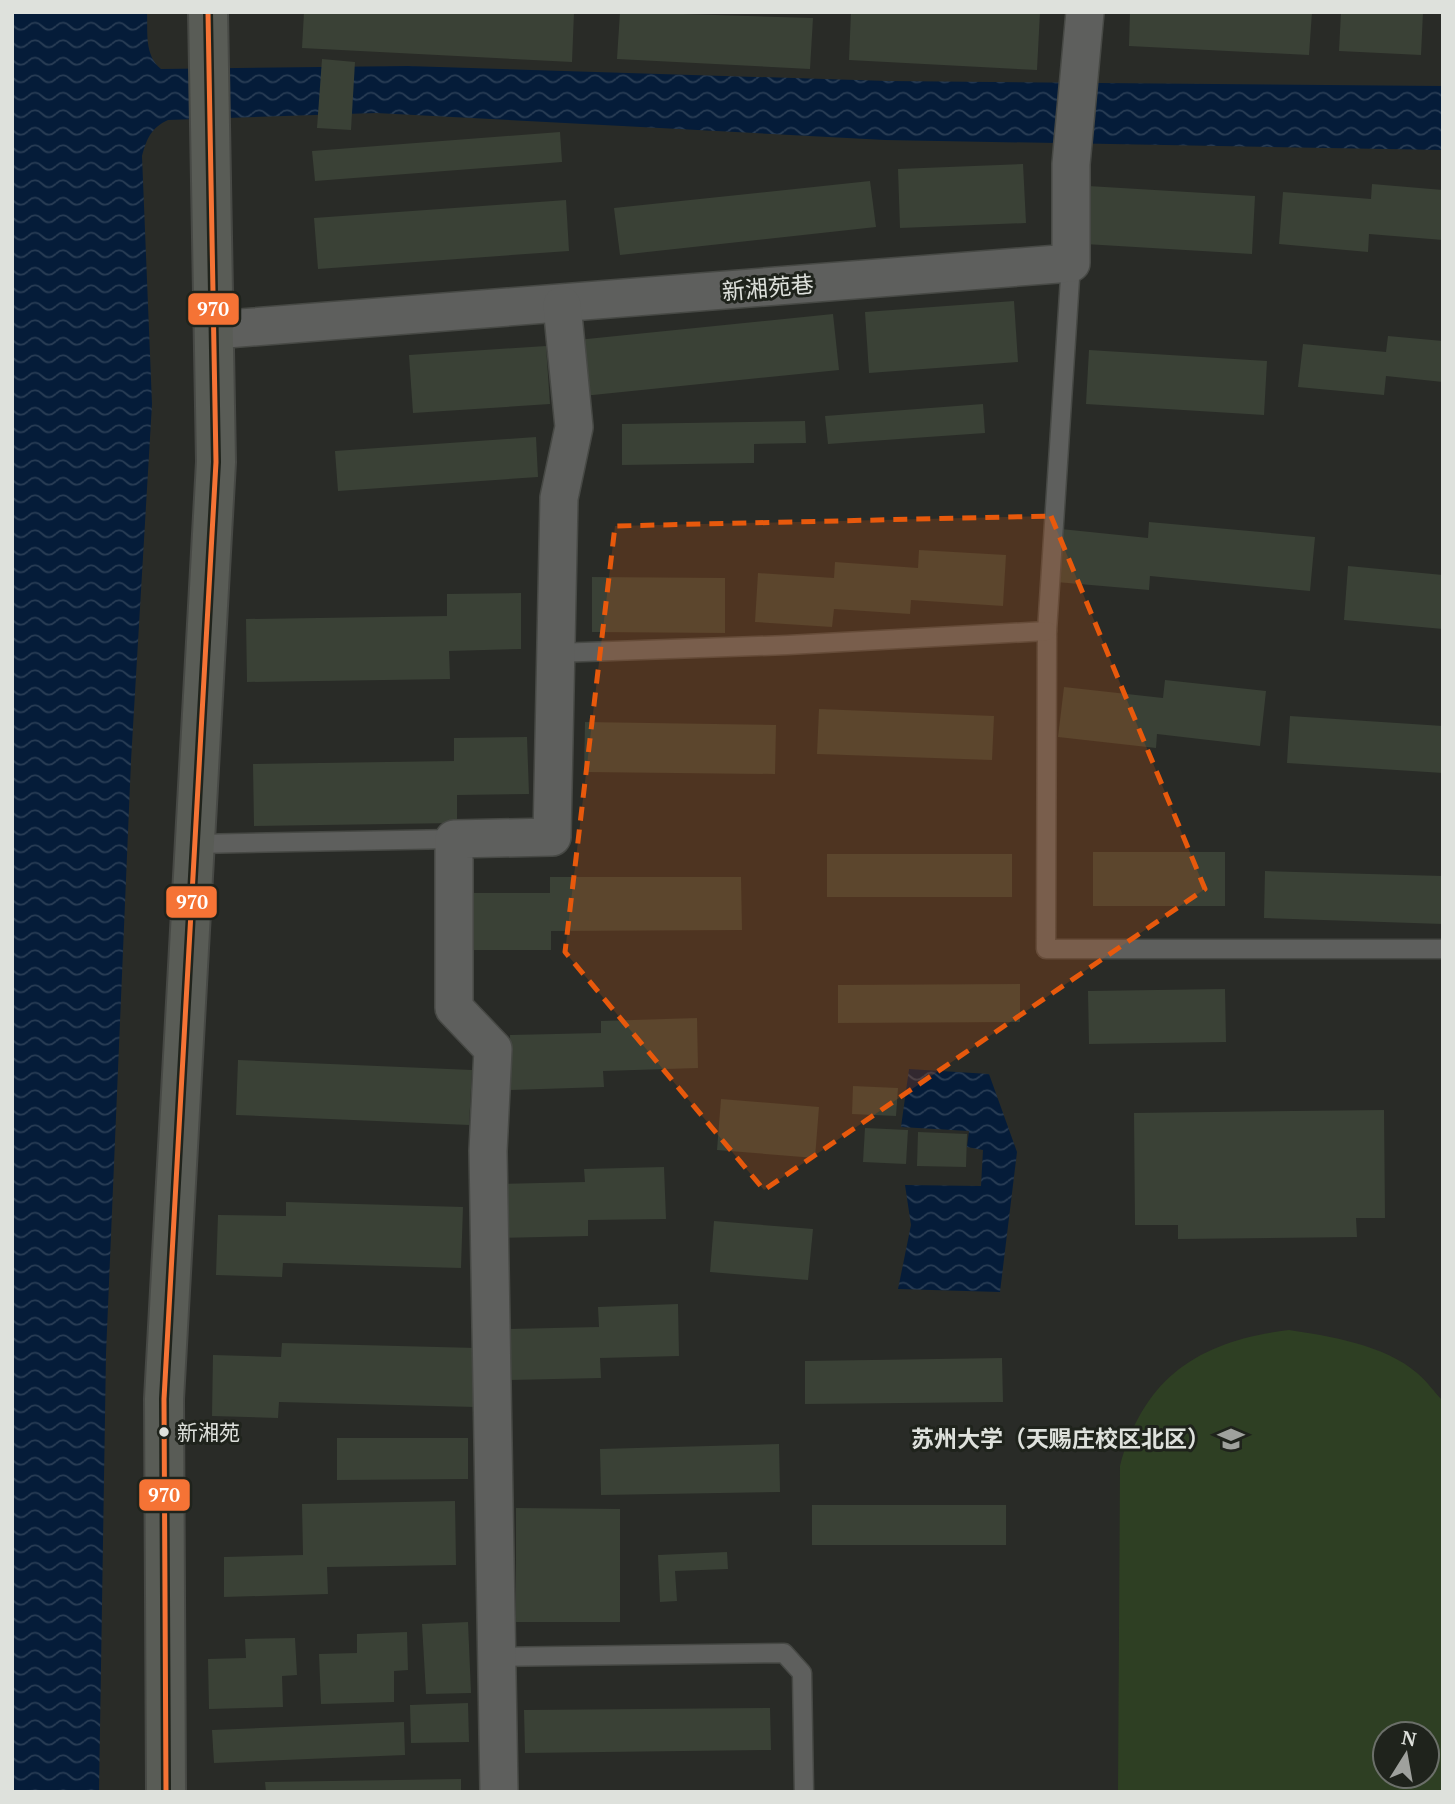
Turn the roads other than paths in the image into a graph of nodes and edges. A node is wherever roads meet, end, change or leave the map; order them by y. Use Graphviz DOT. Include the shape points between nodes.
graph roads {
  1 [pos="1085,12"];
  2 [pos="208,24"];
  3 [pos="1071,263"];
  4 [pos="562,305"];
  5 [pos="214,330"];
  6 [pos="1046,631"];
  7 [pos="555,653"];
  8 [pos="454,839"];
  9 [pos="195,844"];
  10 [pos="1443,948"];
  11 [pos="496,1657"];
  12 [pos="166,1792"];
  13 [pos="499,1792"];
  14 [pos="804,1792"];
  1 -- 3 [label="street" via="1073,152"];
  2 -- 5 [label="main road"];
  3 -- 4 [label="street, 新湘苑巷"];
  3 -- 6 [label="lane"];
  4 -- 5 [label="street, 新湘苑巷"];
  4 -- 7 [label="street" via="574,427 559,498"];
  5 -- 9 [label="main road" via="216,462"];
  6 -- 7 [label="lane"];
  6 -- 10 [label="lane" via="1046,949"];
  7 -- 8 [label="street" via="552,837"];
  8 -- 9 [label="lane"];
  8 -- 11 [label="street" via="454,1008 493,1049 488,1152"];
  9 -- 12 [label="main road" via="164,1399"];
  11 -- 13 [label="street"];
  11 -- 14 [label="lane" via="784,1653 802,1673"];
}
